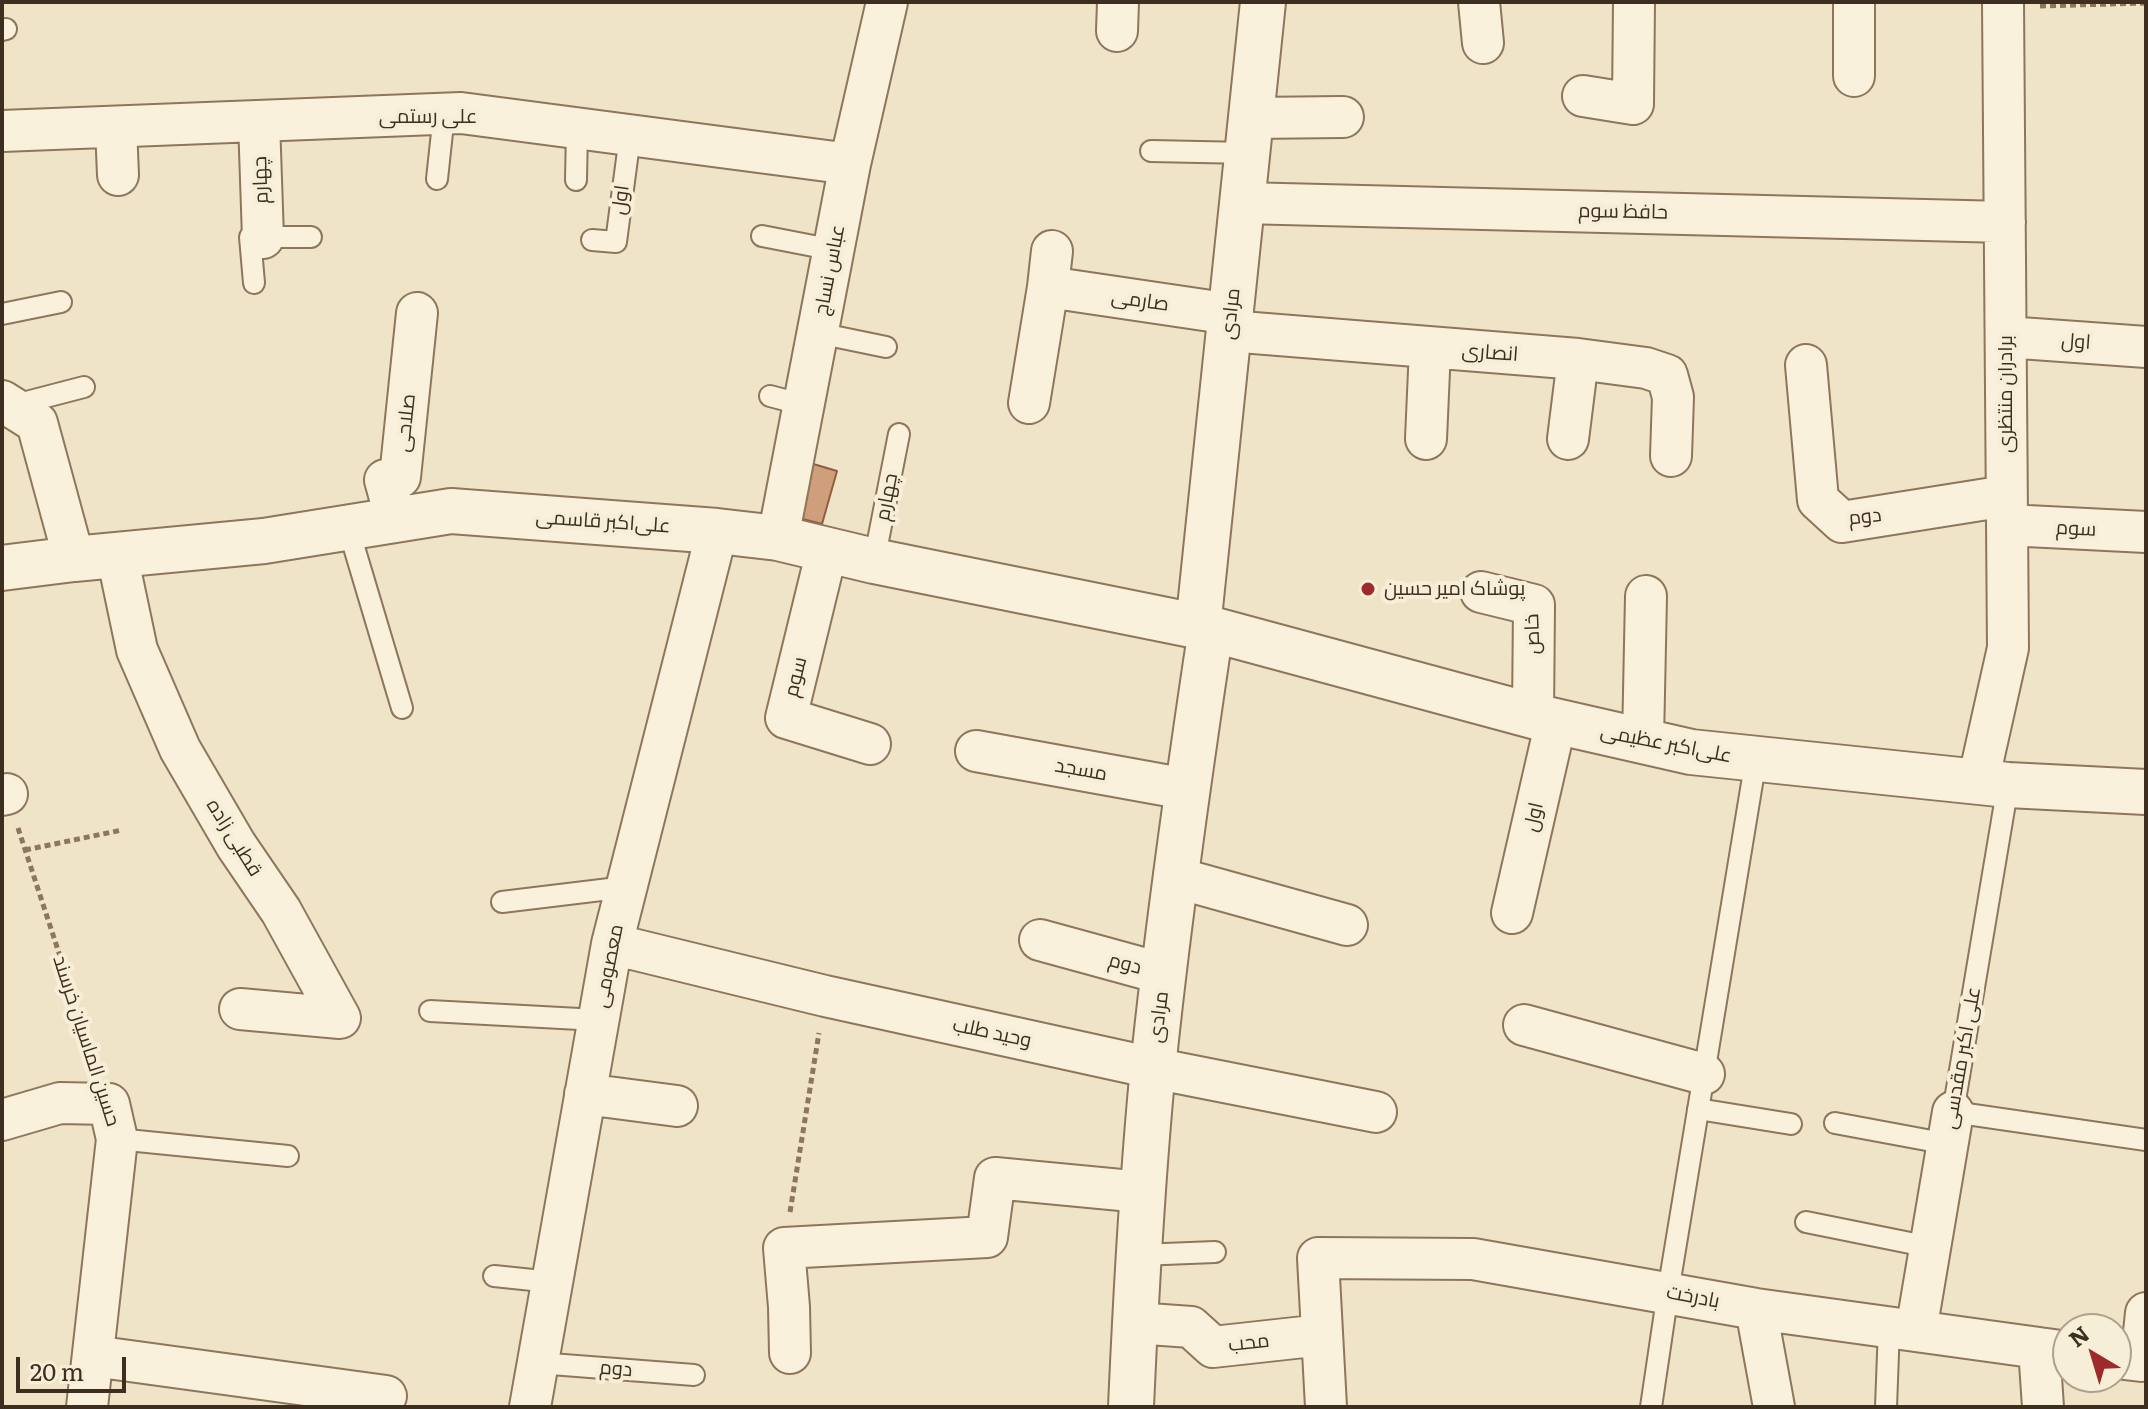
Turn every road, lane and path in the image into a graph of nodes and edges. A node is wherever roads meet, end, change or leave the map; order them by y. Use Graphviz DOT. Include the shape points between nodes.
graph roads {
  1 [pos="887,2"];
  2 [pos="1263,2"];
  3 [pos="1479,2"];
  4 [pos="1634,2"];
  5 [pos="1854,2"];
  6 [pos="2146,3"];
  7 [pos="2003,4"];
  8 [pos="1483,43"];
  9 [pos="1854,76"];
  10 [pos="1583,96"];
  11 [pos="444,114"];
  12 [pos="1343,117"];
  13 [pos="259,121"];
  14 [pos="116,127"];
  15 [pos="577,129"];
  16 [pos="2,131"];
  17 [pos="630,136"];
  18 [pos="1250,136"];
  19 [pos="1151,151"];
  20 [pos="850,164"];
  21 [pos="118,175"];
  22 [pos="437,179"];
  23 [pos="576,180"];
  24 [pos="1242,203"];
  25 [pos="2005,222"];
  26 [pos="762,236"];
  27 [pos="311,237"];
  28 [pos="263,238"];
  29 [pos="592,240"];
  30 [pos="834,250"];
  31 [pos="254,283"];
  32 [pos="61,302"];
  33 [pos="417,313"];
  34 [pos="2,314"];
  35 [pos="1230,323"];
  36 [pos="818,333"];
  37 [pos="2006,337"];
  38 [pos="886,347"];
  39 [pos="2146,347"];
  40 [pos="1430,348"];
  41 [pos="1578,359"];
  42 [pos="1806,365"];
  43 [pos="84,387"];
  44 [pos="1029,403"];
  45 [pos="7,404"];
  46 [pos="899,434"];
  47 [pos="1426,439"];
  48 [pos="1568,439"];
  49 [pos="1671,456"];
  50 [pos="2007,511"];
  51 [pos="396,520"];
  52 [pos="348,527"];
  53 [pos="717,531"];
  54 [pos="2146,532"];
  55 [pos="778,538"];
  56 [pos="827,550"];
  57 [pos="117,555"];
  58 [pos="74,559"];
  59 [pos="874,561"];
  60 [pos="2,568"];
  61 [pos="1481,592"];
  62 [pos="1646,596"];
  63 [pos="1204,628"];
  64 [pos="402,708"];
  65 [pos="1544,718"];
  66 [pos="1643,741"];
  67 [pos="870,744"];
  68 [pos="976,751"];
  69 [pos="1756,759"];
  70 [pos="1993,784"];
  71 [pos="1186,789"];
  72 [pos="2146,792"];
  73 [pos="4,794"];
  74 [pos="122,830"];
  75 [pos="25,850"];
  76 [pos="1174,877"];
  77 [pos="626,887"];
  78 [pos="502,902"];
  79 [pos="1512,913"];
  80 [pos="1347,925"];
  81 [pos="1040,940"];
  82 [pos="612,944"];
  83 [pos="1164,974"];
  84 [pos="825,996"];
  85 [pos="240,1009"];
  86 [pos="430,1011"];
  87 [pos="598,1020"];
  88 [pos="1524,1025"];
  89 [pos="1153,1068"];
  90 [pos="1701,1091"];
  91 [pos="585,1094"];
  92 [pos="677,1106"];
  93 [pos="1376,1112"];
  94 [pos="2,1120"];
  95 [pos="113,1122"];
  96 [pos="1835,1123"];
  97 [pos="1791,1124"];
  98 [pos="1950,1128"];
  99 [pos="2146,1140"];
  100 [pos="288,1156"];
  101 [pos="1142,1192"];
  102 [pos="1806,1222"];
  103 [pos="1930,1247"];
  104 [pos="784,1248"];
  105 [pos="1215,1252"];
  106 [pos="1139,1255"];
  107 [pos="494,1276"];
  108 [pos="552,1282"];
  109 [pos="1668,1292"];
  110 [pos="1756,1309"];
  111 [pos="2146,1313"];
  112 [pos="1135,1323"];
  113 [pos="1903,1329"];
  114 [pos="1322,1335"];
  115 [pos="2052,1350"];
  116 [pos="2132,1352"];
  117 [pos="790,1353"];
  118 [pos="93,1356"];
  119 [pos="2052,1356"];
  120 [pos="538,1363"];
  121 [pos="694,1375"];
  122 [pos="258,1393"];
  123 [pos="386,1396"];
  124 [pos="87,1407"];
  125 [pos="530,1407"];
  126 [pos="1131,1407"];
  127 [pos="1326,1407"];
  128 [pos="1651,1407"];
  129 [pos="1774,1407"];
  130 [pos="1886,1407"];
  131 [pos="2043,1407"];
  1 -- 20 [label="street, عباس نساج"];
  2 -- 18 [label="street, مرادی"];
  3 -- 8 [label="street"];
  4 -- 10 [label="street" via="1633,104"];
  5 -- 9 [label="street"];
  6 -- 7 [label="path"];
  7 -- 25 [label="street, برادران منتظری"];
  11 -- 13 [label="street, علی رستمی"];
  11 -- 15 [label="street, علی رستمی"];
  11 -- 22 [label="lane"];
  12 -- 18 [label="street"];
  13 -- 14 [label="street, علی رستمی"];
  13 -- 28 [label="street, چهارم"];
  14 -- 16 [label="street, علی رستمی"];
  14 -- 21 [label="street"];
  15 -- 17 [label="street, علی رستمی"];
  15 -- 23 [label="lane"];
  17 -- 20 [label="street, علی رستمی"];
  17 -- 29 [label="lane, اول" via="616,242"];
  18 -- 19 [label="lane"];
  18 -- 24 [label="street, مرادی"];
  20 -- 30 [label="street, عباس نساج"];
  24 -- 25 [label="street, حافظ سوم"];
  24 -- 35 [label="street, مرادی"];
  25 -- 37 [label="street, برادران منتظری"];
  26 -- 30 [label="lane"];
  27 -- 28 [label="lane"];
  28 -- 31 [label="lane" via="250,237"];
  30 -- 36 [label="street, عباس نساج"];
  32 -- 34 [label="lane"];
  33 -- 51 [label="street, صلاحی" via="400,477 385,480"];
  35 -- 40 [label="street, انصاری"];
  35 -- 44 [label="street, صارمی" via="1050,269"];
  35 -- 63 [label="street, مرادی"];
  36 -- 38 [label="lane"];
  36 -- 55 [label="street, عباس نساج" via="787,400"];
  37 -- 39 [label="street, اول"];
  37 -- 50 [label="street, برادران منتظری"];
  40 -- 41 [label="street, انصاری"];
  40 -- 47 [label="street"];
  41 -- 48 [label="street"];
  41 -- 49 [label="street, انصاری" via="1667,375 1673,397"];
  42 -- 50 [label="street, دوم" via="1818,500 1842,522"];
  43 -- 45 [label="lane"];
  45 -- 58 [label="street" via="37,423"];
  46 -- 59 [label="lane, چهارم"];
  50 -- 54 [label="street, سوم"];
  50 -- 70 [label="street, برادران منتظری" via="2008,648"];
  51 -- 52 [label="street, علی‌اکبر قاسمی"];
  51 -- 53 [label="street, علی‌اکبر قاسمی" via="451,511"];
  52 -- 57 [label="street, علی‌اکبر قاسمی"];
  52 -- 64 [label="lane"];
  53 -- 55 [label="street, علی‌اکبر قاسمی"];
  53 -- 77 [label="street, معصومی"];
  55 -- 56 [label="street, علی‌اکبر قاسمی"];
  56 -- 59 [label="street, علی‌اکبر قاسمی"];
  56 -- 67 [label="street, سوم" via="786,718"];
  57 -- 58 [label="street, علی‌اکبر قاسمی"];
  57 -- 85 [label="street, قطبی زاده" via="137,650 180,749 236,845 352,1015"];
  58 -- 60 [label="street, علی‌اکبر قاسمی"];
  59 -- 63 [label="street, علی‌اکبر قاسمی"];
  61 -- 65 [label="street, خاص" via="1534,605"];
  62 -- 66 [label="street"];
  63 -- 65 [label="street, علی‌اکبر عظیمی"];
  63 -- 71 [label="street, مرادی"];
  65 -- 66 [label="street, علی‌اکبر عظیمی"];
  65 -- 79 [label="street, اول"];
  66 -- 69 [label="street, علی‌اکبر عظیمی"];
  68 -- 71 [label="street, مسجد"];
  69 -- 70 [label="street, علی‌اکبر عظیمی"];
  69 -- 90 [label="lane"];
  70 -- 72 [label="street, علی‌اکبر عظیمی"];
  70 -- 98 [label="lane, علی اکبر مقدسی"];
  71 -- 76 [label="street, مرادی"];
  73 -- 75 [label="path, حسین الماسیان خرسند"];
  74 -- 75 [label="path"];
  75 -- 95 [label="path, حسین الماسیان خرسند"];
  76 -- 80 [label="street"];
  76 -- 83 [label="street, مرادی"];
  77 -- 78 [label="lane"];
  77 -- 82 [label="street, معصومی"];
  81 -- 83 [label="street, دوم"];
  82 -- 84 [label="street, وحید طلب"];
  82 -- 87 [label="street, معصومی"];
  83 -- 89 [label="street, مرادی"];
  84 -- 89 [label="street, وحید طلب"];
  84 -- 104 [label="path"];
  86 -- 87 [label="lane"];
  87 -- 91 [label="street, معصومی"];
  88 -- 90 [label="street"];
  89 -- 93 [label="street, وحید طلب"];
  89 -- 101 [label="street, مرادی"];
  90 -- 97 [label="lane"];
  90 -- 109 [label="lane"];
  91 -- 92 [label="street"];
  91 -- 108 [label="street, معصومی"];
  94 -- 95 [label="street" via="60,1103"];
  95 -- 100 [label="lane"];
  95 -- 118 [label="street, حسین الماسیان خرسند"];
  96 -- 98 [label="lane"];
  98 -- 99 [label="lane"];
  98 -- 103 [label="street, علی اکبر مقدسی"];
  101 -- 104 [label="street" via="995,1178 987,1237"];
  101 -- 106 [label="street, مرادی"];
  102 -- 103 [label="lane"];
  103 -- 113 [label="street, علی اکبر مقدسی"];
  104 -- 117 [label="street"];
  105 -- 106 [label="lane"];
  106 -- 112 [label="street, مرادی"];
  107 -- 108 [label="lane"];
  108 -- 120 [label="street, معصومی"];
  109 -- 110 [label="street, بادرخت"];
  109 -- 114 [label="street, بادرخت" via="1473,1259 1318,1258"];
  109 -- 128 [label="lane"];
  110 -- 113 [label="street, بادرخت"];
  110 -- 129 [label="street"];
  111 -- 116 [label="street"];
  112 -- 114 [label="street, محب" via="1191,1327 1213,1347"];
  112 -- 126 [label="street, مرادی"];
  113 -- 115 [label="street, بادرخت"];
  113 -- 130 [label="lane"];
  114 -- 127 [label="street"];
  118 -- 122 [label="street"];
  118 -- 124 [label="street, حسین الماسیان خرسند"];
  119 -- 131 [label="street"];
  120 -- 121 [label="lane, دوم"];
  120 -- 125 [label="street, معصومی"];
  122 -- 123 [label="street"];
}
